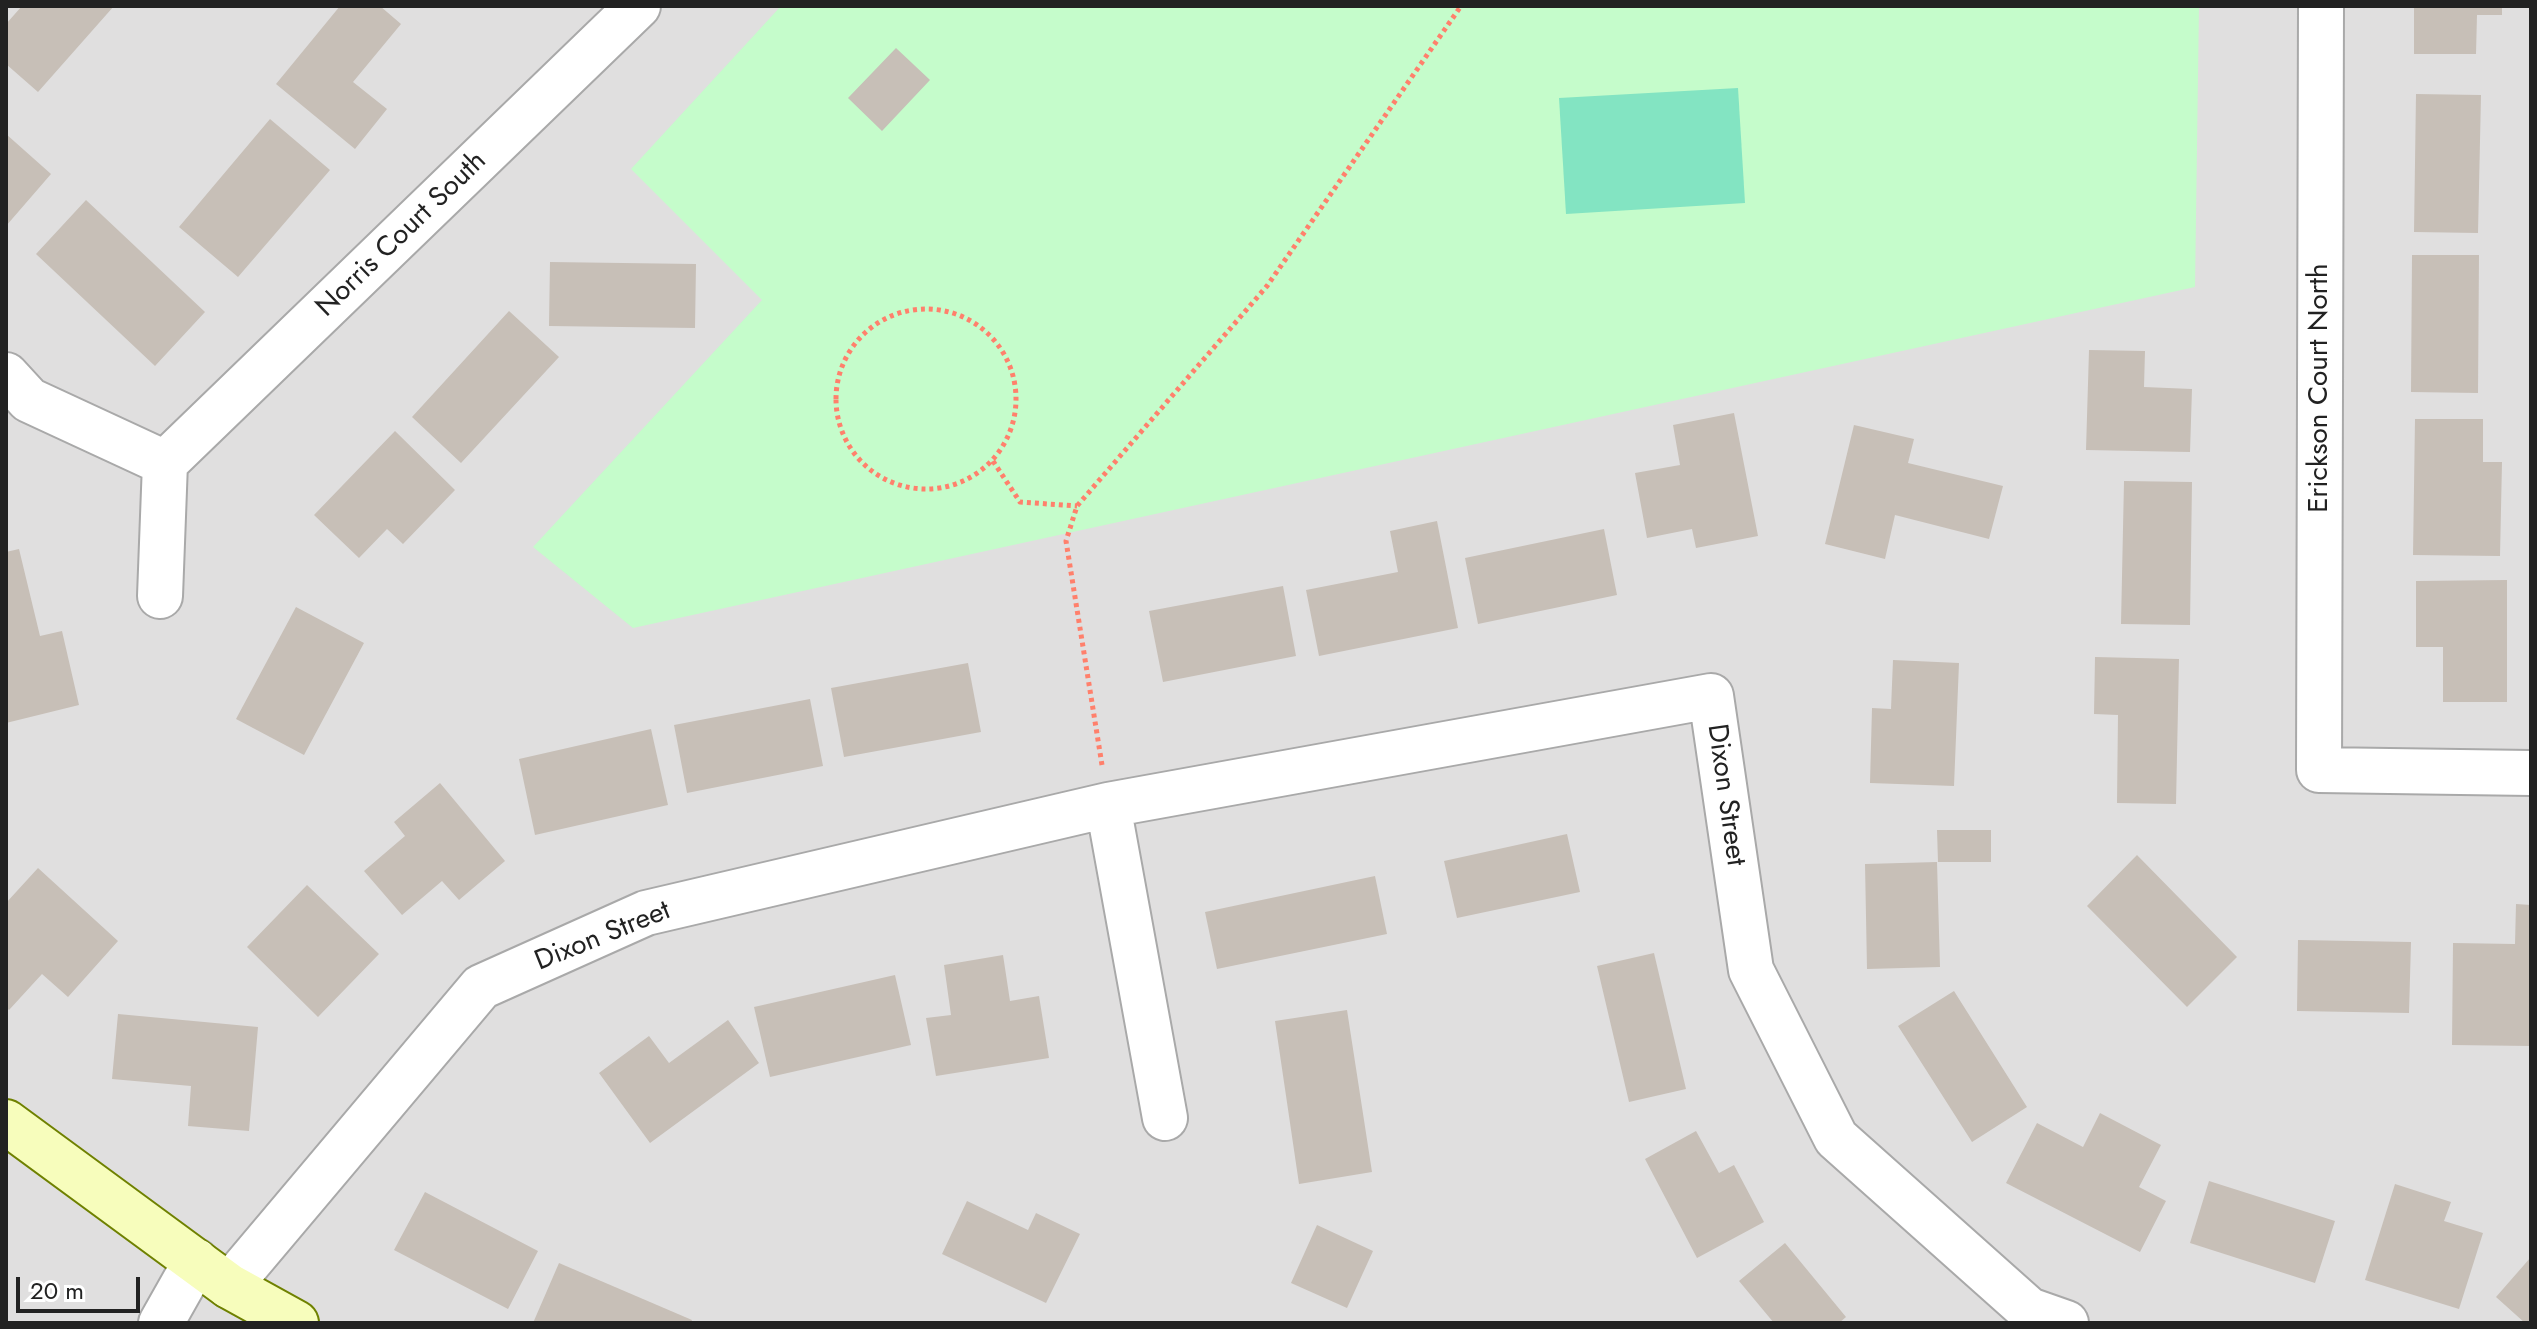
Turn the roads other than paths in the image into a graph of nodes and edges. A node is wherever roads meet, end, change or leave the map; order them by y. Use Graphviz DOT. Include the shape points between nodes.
graph roads {
  1 [pos="638,6"];
  2 [pos="2321,6"];
  3 [pos="6,375"];
  4 [pos="165,463"];
  5 [pos="160,596"];
  6 [pos="2531,773"];
  7 [pos="1108,805"];
  8 [pos="1165,1118"];
  9 [pos="6,1122"];
  10 [pos="213,1274"];
  11 [pos="161,1323"];
  12 [pos="296,1323"];
  13 [pos="2066,1323"];
  1 -- 4 [label="street, Norris Court South"];
  2 -- 6 [label="street, Erickson Court North" via="2319,770"];
  3 -- 4 [label="street" via="29,400"];
  4 -- 5 [label="street"];
  7 -- 8 [label="street"];
  7 -- 10 [label="street, Dixon Street" via="646,913 481,987"];
  7 -- 13 [label="street, Dixon Street" via="1711,696 1751,970 1836,1138 2029,1310"];
  9 -- 10 [label="street"];
  10 -- 11 [label="street, Dixon Street"];
  10 -- 12 [label="street"];
}
